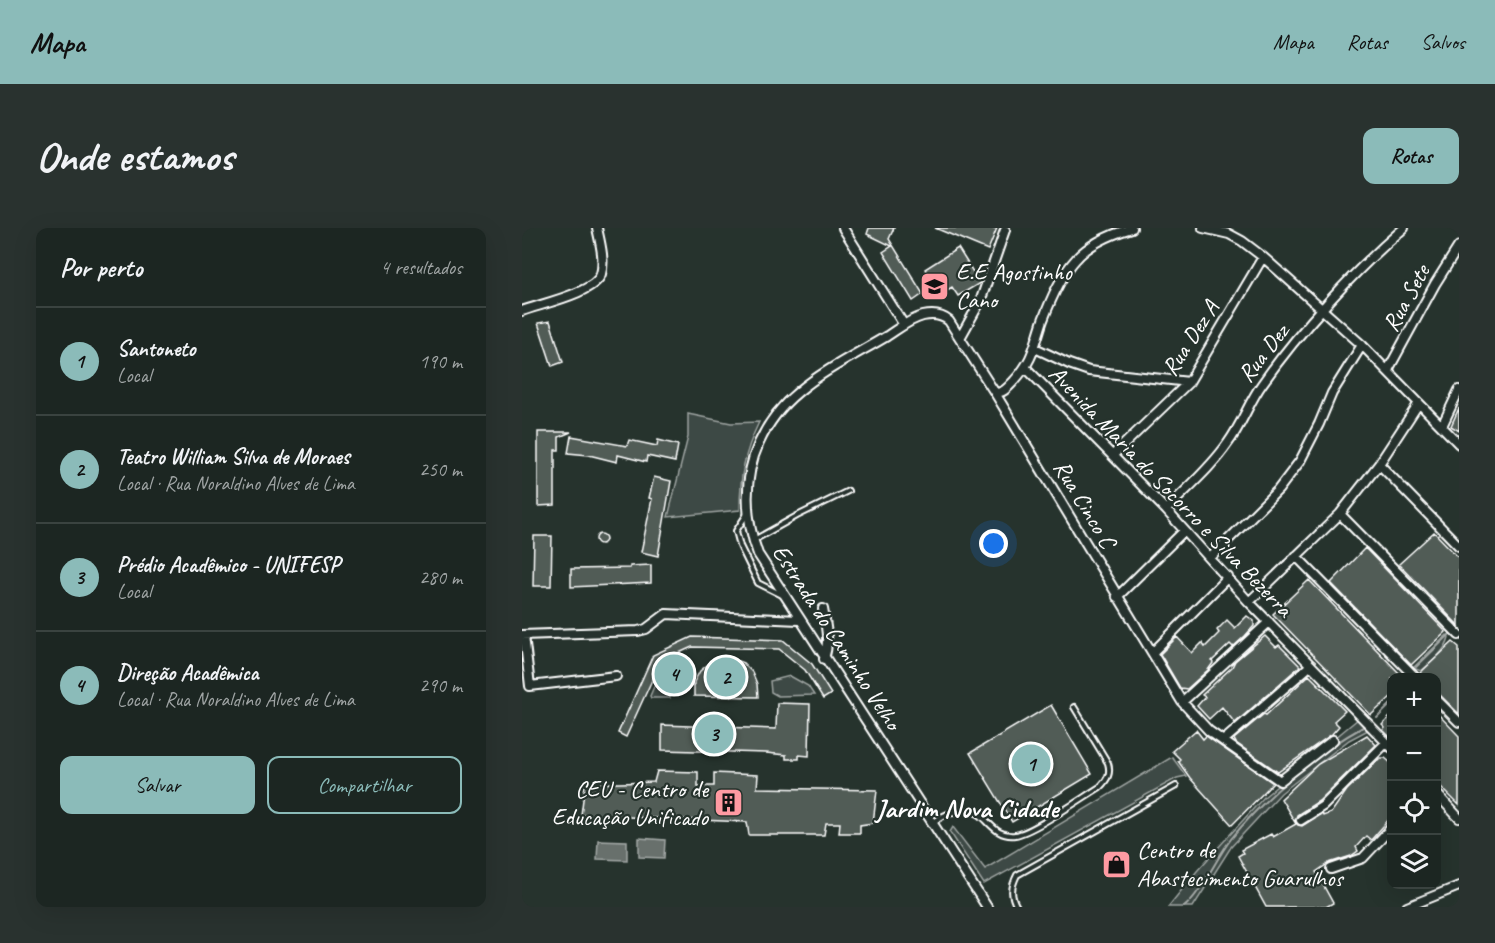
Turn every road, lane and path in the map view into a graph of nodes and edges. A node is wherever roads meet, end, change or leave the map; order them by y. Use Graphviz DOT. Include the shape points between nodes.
graph roads {
  1 [pos="597,228"];
  2 [pos="843,228"];
  3 [pos="1132,228"];
  4 [pos="1203,228"];
  5 [pos="1404,228"];
  6 [pos="1005,230"];
  7 [pos="1459,246"];
  8 [pos="1263,257"];
  9 [pos="1323,309"];
  10 [pos="522,311"];
  11 [pos="904,325"];
  12 [pos="960,338"];
  13 [pos="1362,345"];
  14 [pos="1035,348"];
  15 [pos="1026,368"];
  16 [pos="1388,370"];
  17 [pos="1189,382"];
  18 [pos="1459,390"];
  19 [pos="995,393"];
  20 [pos="1419,403"];
  21 [pos="1442,426"];
  22 [pos="1459,444"];
  23 [pos="1113,455"];
  24 [pos="1379,464"];
  25 [pos="848,491"];
  26 [pos="1166,510"];
  27 [pos="748,513"];
  28 [pos="1340,514"];
  29 [pos="1184,531"];
  30 [pos="753,541"];
  31 [pos="1459,546"];
  32 [pos="1296,556"];
  33 [pos="1210,558"];
  34 [pos="1228,577"];
  35 [pos="785,597"];
  36 [pos="1117,597"];
  37 [pos="1249,602"];
  38 [pos="823,609"];
  39 [pos="799,620"];
  40 [pos="1269,622"];
  41 [pos="523,635"];
  42 [pos="1459,635"];
  43 [pos="1152,652"];
  44 [pos="824,658"];
  45 [pos="1311,665"];
  46 [pos="1410,673"];
  47 [pos="616,676"];
  48 [pos="1182,702"];
  49 [pos="1441,703"];
  50 [pos="1074,706"];
  51 [pos="1459,722"];
  52 [pos="1333,740"];
  53 [pos="1223,741"];
  54 [pos="1387,744"];
  55 [pos="1387,748"];
  56 [pos="1176,786"];
  57 [pos="1441,798"];
  58 [pos="1459,818"];
  59 [pos="1301,820"];
  60 [pos="932,823"];
  61 [pos="1387,832"];
  62 [pos="1331,869"];
  63 [pos="1459,886"];
  64 [pos="987,907"];
  65 [pos="1017,907"];
  66 [pos="1407,907"];
  1 -- 10 [label="street" via="602,261 596,281 583,291"];
  2 -- 11 [label="street"];
  3 -- 14 [label="street, Avenida Maria do Socorro e Silva Bezerra" via="1090,247 1071,264 1047,312"];
  4 -- 8 [label="street" via="1229,234"];
  5 -- 9 [label="street, Rua Dez"];
  6 -- 12 [label="street" via="980,302"];
  7 -- 16 [label="street, Rua Sete"];
  8 -- 9 [label="street"];
  8 -- 17 [label="street, Rua Dez A"];
  9 -- 13 [label="street"];
  9 -- 26 [label="street, Rua Dez" via="1262,383 1226,446"];
  11 -- 12 [label="street, Rua Cinco C" via="924,316 944,316"];
  11 -- 27 [label="street, Estrada do Caminho Velho" via="811,382 783,406 752,461"];
  12 -- 19 [label="street, Rua Cinco C"];
  13 -- 16 [label="street"];
  13 -- 33 [label="street" via="1332,393 1300,460 1278,490"];
  14 -- 15 [label="street, Avenida Maria do Socorro e Silva Bezerra"];
  14 -- 17 [label="street" via="1089,371"];
  15 -- 19 [label="street" via="1003,392"];
  15 -- 23 [label="street, Avenida Maria do Socorro e Silva Bezerra"];
  16 -- 20 [label="street"];
  17 -- 23 [label="street, Rua Dez A"];
  18 -- 21 [label="street"];
  19 -- 36 [label="street, Rua Cinco C"];
  20 -- 21 [label="street"];
  20 -- 24 [label="street"];
  21 -- 22 [label="street"];
  23 -- 26 [label="street, Avenida Maria do Socorro e Silva Bezerra"];
  24 -- 28 [label="street"];
  24 -- 31 [label="street"];
  25 -- 30 [label="lane"];
  26 -- 29 [label="street, Avenida Maria do Socorro e Silva Bezerra"];
  27 -- 30 [label="street, Estrada do Caminho Velho"];
  27 -- 35 [label="lane" via="736,531 740,546 758,583"];
  28 -- 32 [label="street"];
  28 -- 42 [label="street"];
  29 -- 33 [label="street, Avenida Maria do Socorro e Silva Bezerra"];
  29 -- 36 [label="street"];
  30 -- 35 [label="street, Estrada do Caminho Velho"];
  32 -- 37 [label="street"];
  32 -- 46 [label="street"];
  33 -- 34 [label="street, Avenida Maria do Socorro e Silva Bezerra"];
  34 -- 37 [label="street, Avenida Maria do Socorro e Silva Bezerra"];
  34 -- 43 [label="street"];
  35 -- 39 [label="street, Estrada do Caminho Velho"];
  36 -- 43 [label="street, Rua Cinco C"];
  37 -- 40 [label="street, Avenida Maria do Socorro e Silva Bezerra"];
  38 -- 44 [label="street" via="828,637"];
  39 -- 41 [label="street" via="666,614 646,629"];
  39 -- 44 [label="street, Estrada do Caminho Velho"];
  40 -- 45 [label="street, Avenida Maria do Socorro e Silva Bezerra"];
  40 -- 48 [label="street"];
  41 -- 47 [label="street" via="530,686"];
  43 -- 48 [label="street, Rua Cinco C"];
  44 -- 60 [label="street, Estrada do Caminho Velho" via="886,742"];
  45 -- 53 [label="street"];
  45 -- 54 [label="street, Avenida Maria do Socorro e Silva Bezerra"];
  48 -- 53 [label="street, Rua Cinco C"];
  49 -- 51 [label="street"];
  50 -- 60 [label="lane" via="1108,763 1108,778 1100,787 1022,834 1005,835 972,810 949,812"];
  52 -- 53 [label="street, Rua Cinco C" via="1280,781"];
  55 -- 59 [label="street" via="1323,806"];
  56 -- 65 [label="lane" via="1017,875 1011,886"];
  57 -- 58 [label="street"];
  60 -- 64 [label="street, Estrada do Caminho Velho"];
  61 -- 62 [label="street" via="1363,858"];
  63 -- 66 [label="street"];
}
